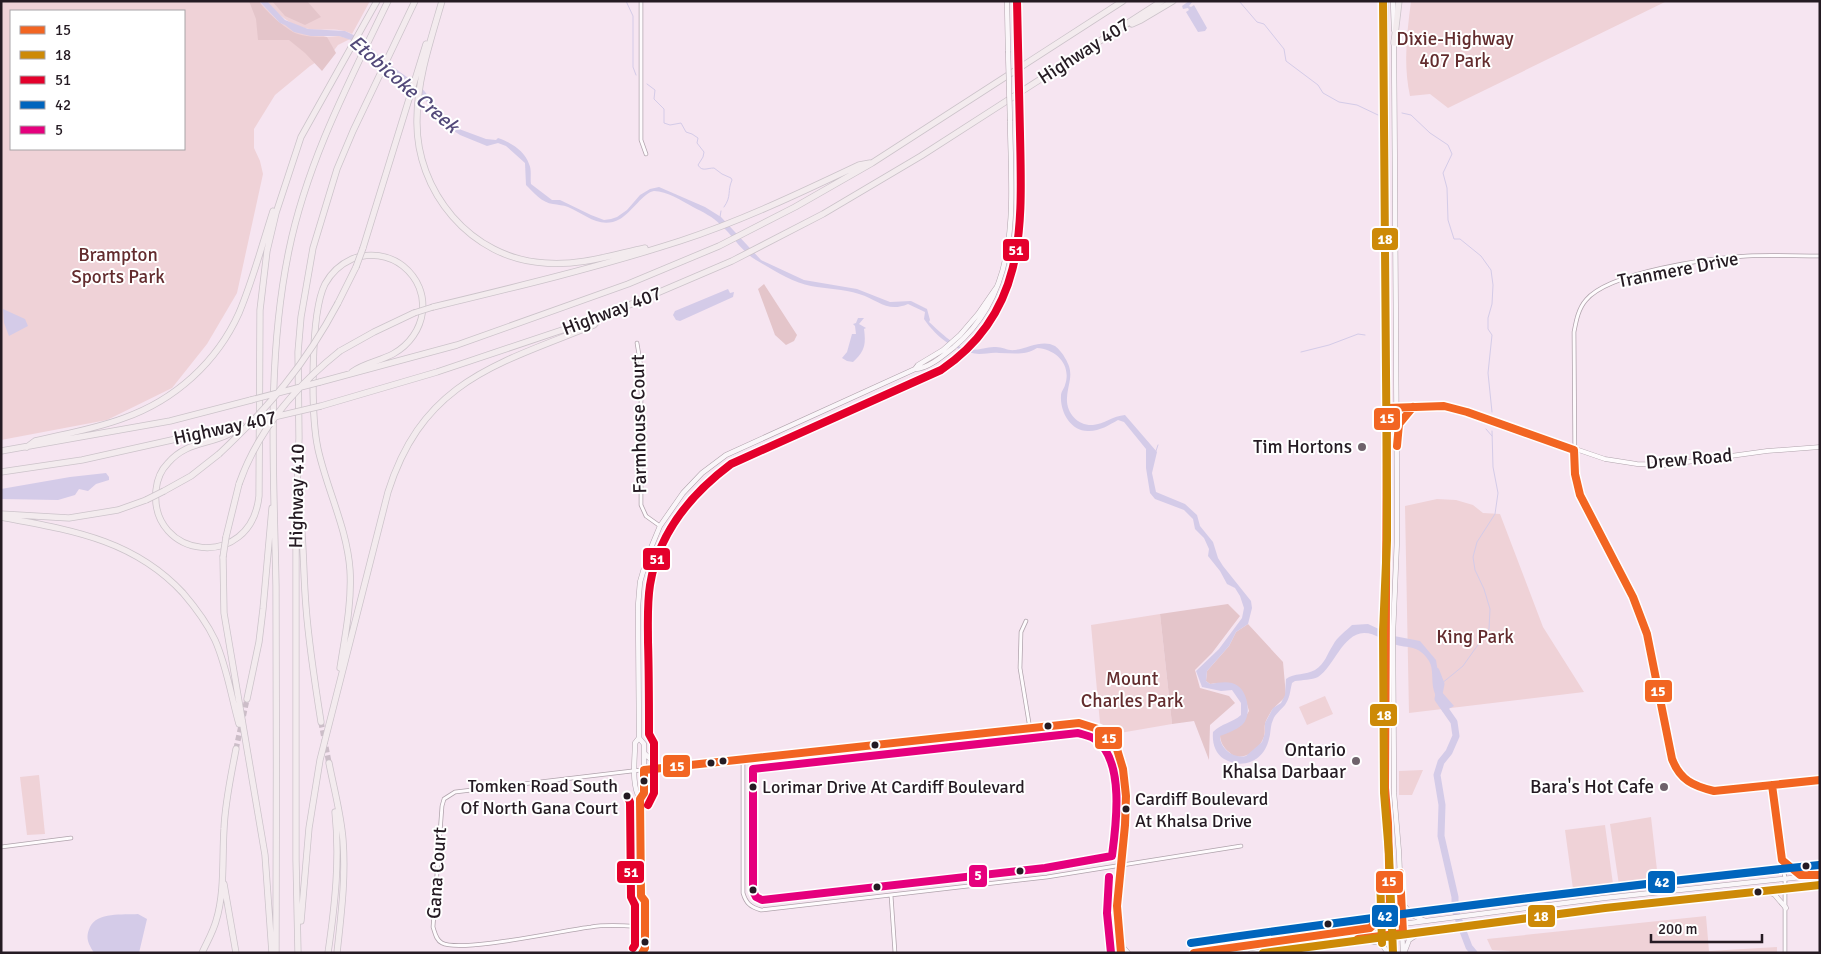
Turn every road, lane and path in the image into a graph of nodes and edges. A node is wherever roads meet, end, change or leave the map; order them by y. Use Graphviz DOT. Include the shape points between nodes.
graph roads {
  1 [pos="376,1"];
  2 [pos="388,1"];
  3 [pos="415,1"];
  4 [pos="441,1"];
  5 [pos="641,1"];
  6 [pos="1007,1"];
  7 [pos="1162,1"];
  8 [pos="1173,1"];
  9 [pos="1386,1"];
  10 [pos="1393,1"];
  11 [pos="1399,1"];
  12 [pos="1122,2"];
  13 [pos="1121,28"];
  14 [pos="1394,43"];
  15 [pos="420,74"];
  16 [pos="646,154"];
  17 [pos="293,158"];
  18 [pos="872,163"];
  19 [pos="655,248"];
  20 [pos="1820,256"];
  21 [pos="601,317"];
  22 [pos="637,343"];
  23 [pos="347,375"];
  24 [pos="1413,406"];
  25 [pos="1387,408"];
  26 [pos="1397,408"];
  27 [pos="242,425"];
  28 [pos="1397,429"];
  29 [pos="27,447"];
  30 [pos="1820,447"];
  31 [pos="1574,450"];
  32 [pos="1,451"];
  33 [pos="1,472"];
  34 [pos="298,494"];
  35 [pos="274,498"];
  36 [pos="1,516"];
  37 [pos="660,526"];
  38 [pos="1026,621"];
  39 [pos="338,688"];
  40 [pos="247,699"];
  41 [pos="321,722"];
  42 [pos="1030,729"];
  43 [pos="639,738"];
  44 [pos="245,744"];
  45 [pos="236,749"];
  46 [pos="644,753"];
  47 [pos="743,760"];
  48 [pos="329,763"];
  49 [pos="660,768"];
  50 [pos="644,770"];
  51 [pos="635,771"];
  52 [pos="1820,780"];
  53 [pos="1772,785"];
  54 [pos="334,789"];
  55 [pos="640,799"];
  56 [pos="71,838"];
  57 [pos="1241,846"];
  58 [pos="1,847"];
  59 [pos="1782,860"];
  60 [pos="1121,865"];
  61 [pos="222,872"];
  62 [pos="1817,875"];
  63 [pos="1785,879"];
  64 [pos="1820,884"];
  65 [pos="1785,888"];
  66 [pos="1761,890"];
  67 [pos="892,895"];
  68 [pos="641,896"];
  69 [pos="1604,898"];
  70 [pos="1401,902"];
  71 [pos="1390,903"];
  72 [pos="1605,908"];
  73 [pos="1786,908"];
  74 [pos="1425,921"];
  75 [pos="1402,924"];
  76 [pos="638,926"];
  77 [pos="1391,926"];
  78 [pos="645,927"];
  79 [pos="1370,928"];
  80 [pos="1427,930"];
  81 [pos="1403,933"];
  82 [pos="1393,934"];
  83 [pos="1119,938"];
  84 [pos="1357,939"];
  85 [pos="202,953"];
  86 [pos="236,953"];
  87 [pos="272,953"];
  88 [pos="276,953"];
  89 [pos="298,953"];
  90 [pos="328,953"];
  91 [pos="337,953"];
  92 [pos="641,953"];
  93 [pos="895,953"];
  94 [pos="1121,953"];
  95 [pos="1128,953"];
  96 [pos="1192,953"];
  97 [pos="1251,953"];
  98 [pos="1388,953"];
  99 [pos="1392,953"];
  100 [pos="1403,953"];
  101 [pos="1785,953"];
  1 -- 17 [label="highway"];
  2 -- 35 [label="highway, Highway 410" via="313,164 289,249 274,368"];
  3 -- 34 [label="highway, Highway 410" via="337,168 324,210 306,286 298,352"];
  4 -- 15 [label="highway"];
  5 -- 16 [label="street" via="641,140"];
  6 -- 37 [label="main road, bridge" via="1012,215 1005,265 996,287 962,337 945,351 915,369 726,455 683,493"];
  7 -- 13 [label="highway, Highway 407"];
  8 -- 13 [label="highway"];
  9 -- 25 [label="main road"];
  10 -- 14 [label="main road"];
  11 -- 14 [label="highway"];
  12 -- 18 [label="highway, Highway 407"];
  13 -- 21 [label="highway, Highway 407" via="921,156 769,243"];
  14 -- 26 [label="main road"];
  15 -- 19 [label="highway" via="419,146 424,168 452,216 480,241 514,257 547,264"];
  15 -- 36 [label="highway, bridge" via="356,267 316,344 283,389 219,454 164,492 118,510 69,518"];
  17 -- 27 [label="highway" via="276,213 263,281 259,345 259,496 256,510 247,529 223,546 207,548 185,543 166,528 158,513 156,486 162,470 184,450 230,434"];
  17 -- 29 [label="highway" via="239,313 204,366 172,394 142,411 110,423 35,441"];
  18 -- 19 [label="highway" via="858,164 744,217"];
  18 -- 23 [label="highway, Highway 407" via="719,246 628,284 457,345"];
  19 -- 44 [label="highway, bridge" via="414,313 340,351 309,378 276,414 250,457 239,484 224,557 224,613"];
  20 -- 31 [label="street, Tranmere Drive" via="1745,256 1701,262 1628,276 1594,292 1580,311 1574,332"];
  21 -- 27 [label="highway, Highway 407, bridge" via="437,372 322,406"];
  21 -- 39 [label="highway" via="594,325 481,372 447,396 422,423 404,451 392,479"];
  22 -- 37 [label="street, Farmhouse Court" via="641,367 640,505 646,516"];
  23 -- 29 [label="highway, Highway 407, bridge" via="170,421"];
  23 -- 39 [label="highway" via="392,355 411,340 420,324 423,301 418,284 405,268 389,258 367,255 340,266 325,284 317,320 314,357 317,447 342,528 350,569 348,616"];
  24 -- 26 [label="street, Drew Road"];
  24 -- 28 [label="main road"];
  24 -- 31 [label="street, Drew Road" via="1444,406 1467,412"];
  25 -- 26 [label="street, Drew Road"];
  25 -- 71 [label="main road" via="1385,788"];
  26 -- 28 [label="main road"];
  27 -- 33 [label="highway, Highway 407" via="82,460"];
  28 -- 70 [label="main road" via="1394,793"];
  29 -- 32 [label="highway, Highway 407"];
  30 -- 31 [label="street, Drew Road" via="1665,465 1605,459"];
  31 -- 53 [label="street, Tranmere Drive" via="1580,495 1633,596 1647,634 1669,750 1676,769 1685,780 1707,791"];
  34 -- 41 [label="highway" via="306,607"];
  34 -- 89 [label="highway, Highway 410"];
  35 -- 40 [label="highway" via="259,642"];
  35 -- 88 [label="highway, Highway 410"];
  36 -- 44 [label="highway" via="73,531 118,546 148,563 175,586 202,618 217,646"];
  37 -- 43 [label="main road" via="640,582"];
  38 -- 42 [label="street" via="1021,632 1020,668"];
  39 -- 89 [label="highway" via="314,794"];
  42 -- 47 [label="street, Gana Court"];
  42 -- 60 [label="street, Gana Court" via="1084,724 1103,732 1114,745 1123,765 1127,803"];
  43 -- 46 [label="main road" via="644,744"];
  43 -- 51 [label="main road" via="635,743"];
  44 -- 87 [label="highway" via="265,855"];
  45 -- 61 [label="highway" via="229,783"];
  46 -- 49 [label="main road"];
  46 -- 50 [label="main road"];
  47 -- 49 [label="street, Gana Court"];
  47 -- 67 [label="street" via="743,893 747,903 761,910"];
  48 -- 54 [label="highway"];
  49 -- 50 [label="street, Gana Court"];
  50 -- 51 [label="street, Gana Court"];
  50 -- 55 [label="main road" via="644,793"];
  51 -- 55 [label="main road" via="635,792"];
  51 -- 76 [label="street, Gana Court" via="450,794 442,806 433,927 442,943 454,946 501,942 592,926"];
  52 -- 53 [label="street, Tranmere Drive"];
  53 -- 59 [label="street"];
  54 -- 90 [label="highway" via="338,859"];
  54 -- 91 [label="highway" via="344,861"];
  55 -- 68 [label="main road"];
  56 -- 58 [label="street"];
  57 -- 60 [label="street"];
  59 -- 62 [label="main road" via="1800,874"];
  59 -- 63 [label="street"];
  60 -- 67 [label="street" via="1047,878"];
  60 -- 83 [label="street, Gana Court" via="1117,902"];
  61 -- 85 [label="highway" via="218,912"];
  61 -- 86 [label="highway"];
  62 -- 63 [label="main road"];
  63 -- 65 [label="street"];
  63 -- 69 [label="main road"];
  64 -- 65 [label="main road"];
  65 -- 66 [label="main road"];
  65 -- 73 [label="street"];
  66 -- 72 [label="main road"];
  66 -- 73 [label="main road" via="1774,894"];
  67 -- 93 [label="street"];
  68 -- 76 [label="main road" via="637,901"];
  68 -- 78 [label="main road" via="645,901"];
  69 -- 72 [label="main road"];
  69 -- 74 [label="main road"];
  70 -- 74 [label="main road" via="1412,915"];
  70 -- 75 [label="main road"];
  71 -- 77 [label="main road"];
  71 -- 79 [label="main road" via="1384,917"];
  72 -- 80 [label="main road"];
  73 -- 101 [label="street"];
  74 -- 75 [label="main road"];
  75 -- 77 [label="main road"];
  75 -- 81 [label="main road"];
  76 -- 78 [label="street, Gana Court"];
  76 -- 92 [label="main road" via="637,948"];
  77 -- 79 [label="main road"];
  77 -- 82 [label="main road"];
  78 -- 92 [label="main road" via="645,948"];
  79 -- 96 [label="main road"];
  80 -- 81 [label="main road"];
  80 -- 100 [label="main road" via="1409,940"];
  81 -- 82 [label="main road"];
  81 -- 100 [label="main road"];
  82 -- 84 [label="main road"];
  82 -- 99 [label="main road"];
  83 -- 94 [label="street, Gana Court"];
  83 -- 95 [label="main road"];
  84 -- 97 [label="main road"];
  84 -- 98 [label="main road" via="1381,944"];
}
